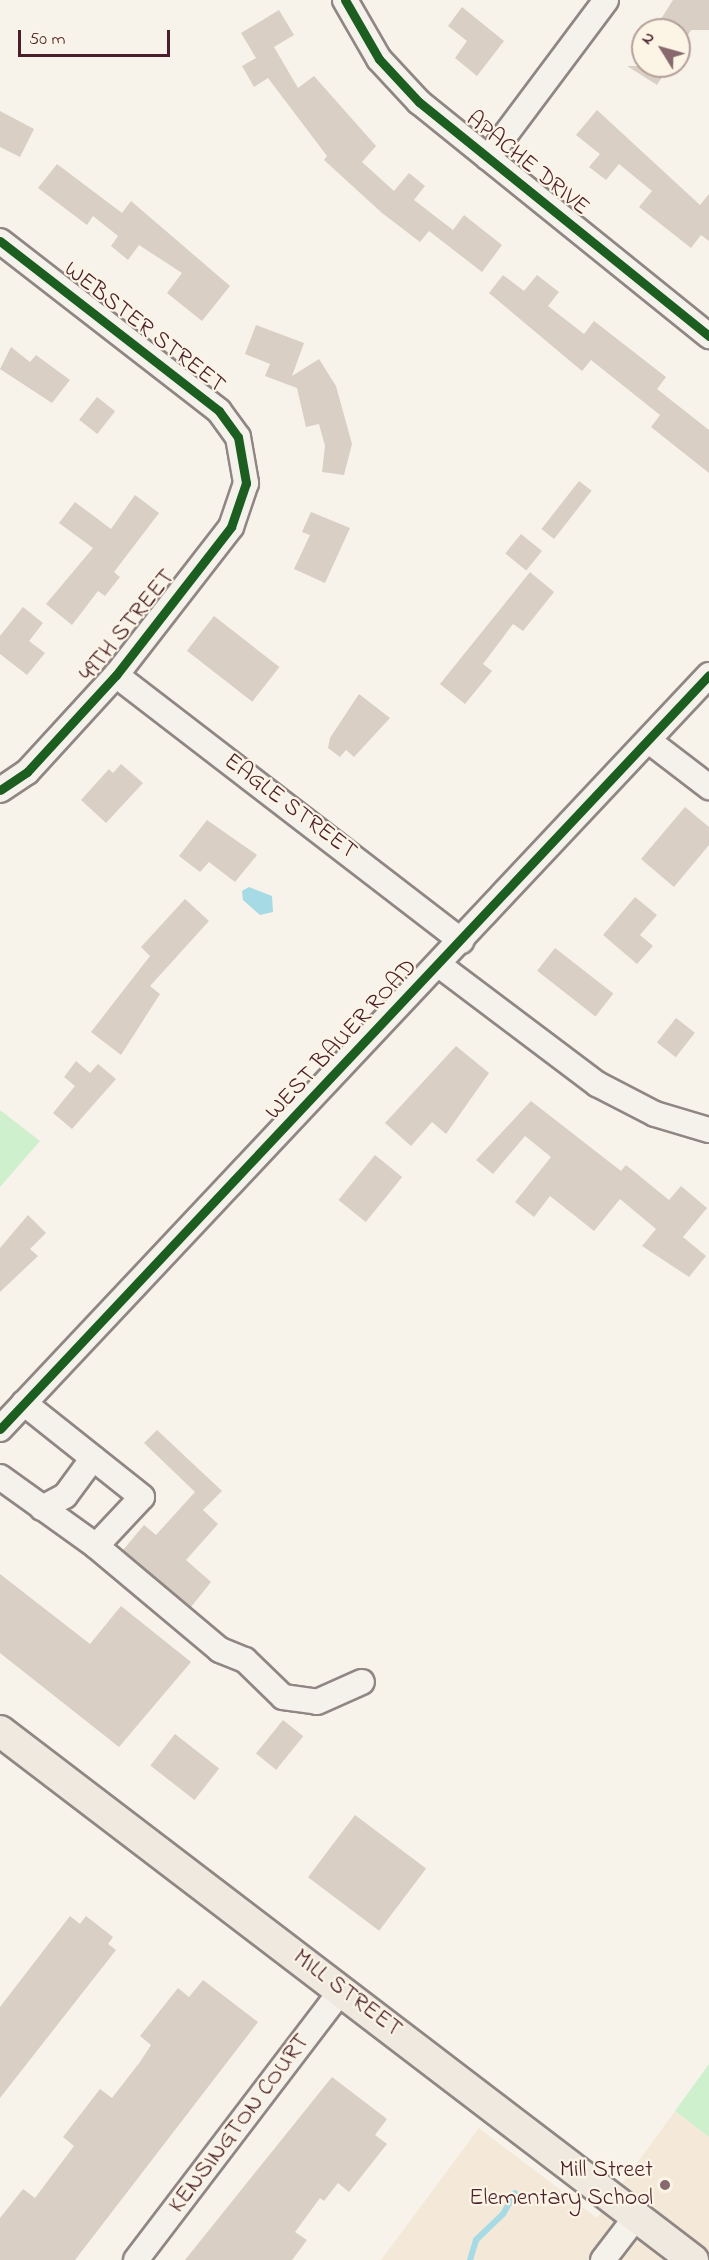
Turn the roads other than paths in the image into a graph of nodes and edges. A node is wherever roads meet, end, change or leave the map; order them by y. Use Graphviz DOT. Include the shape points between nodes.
graph roads {
  1 [pos="345,0"];
  2 [pos="606,0"];
  3 [pos="488,158"];
  4 [pos="0,241"];
  5 [pos="709,336"];
  6 [pos="245,462"];
  7 [pos="116,675"];
  8 [pos="709,675"];
  9 [pos="649,741"];
  10 [pos="709,787"];
  11 [pos="0,790"];
  12 [pos="462,940"];
  13 [pos="439,965"];
  14 [pos="709,1131"];
  15 [pos="24,1403"];
  16 [pos="0,1429"];
  17 [pos="93,1458"];
  18 [pos="0,1477"];
  19 [pos="42,1508"];
  20 [pos="96,1546"];
  21 [pos="362,1682"];
  22 [pos="0,1731"];
  23 [pos="342,1990"];
  24 [pos="636,2217"];
  25 [pos="138,2259"];
  26 [pos="603,2260"];
  27 [pos="693,2260"];
  1 -- 3 [label="street, APACHE DRIVE" via="390,73"];
  2 -- 3 [label="street"];
  3 -- 5 [label="street, APACHE DRIVE"];
  4 -- 6 [label="street, WEBSTER STREET" via="219,411 238,437"];
  6 -- 7 [label="street, 49TH STREET" via="243,503 231,527"];
  7 -- 11 [label="street, 49TH STREET" via="27,772"];
  7 -- 12 [label="street, EAGLE STREET"];
  8 -- 9 [label="street, WEST BAUER ROAD"];
  9 -- 10 [label="street"];
  9 -- 12 [label="street, WEST BAUER ROAD"];
  12 -- 13 [label="street, WEST BAUER ROAD"];
  13 -- 14 [label="street" via="597,1084 655,1114"];
  13 -- 15 [label="street, WEST BAUER ROAD"];
  15 -- 16 [label="street, WEST BAUER ROAD"];
  15 -- 17 [label="street"];
  17 -- 19 [label="street" via="65,1496"];
  17 -- 20 [label="street" via="142,1497"];
  18 -- 19 [label="street"];
  19 -- 20 [label="street"];
  20 -- 21 [label="street" via="220,1650 245,1660 283,1697 317,1702"];
  22 -- 23 [label="main road, MILL STREET"];
  23 -- 24 [label="main road, MILL STREET"];
  23 -- 25 [label="street, KENSINGTON COURT"];
  24 -- 26 [label="street"];
  24 -- 27 [label="main road, MILL STREET"];
}
